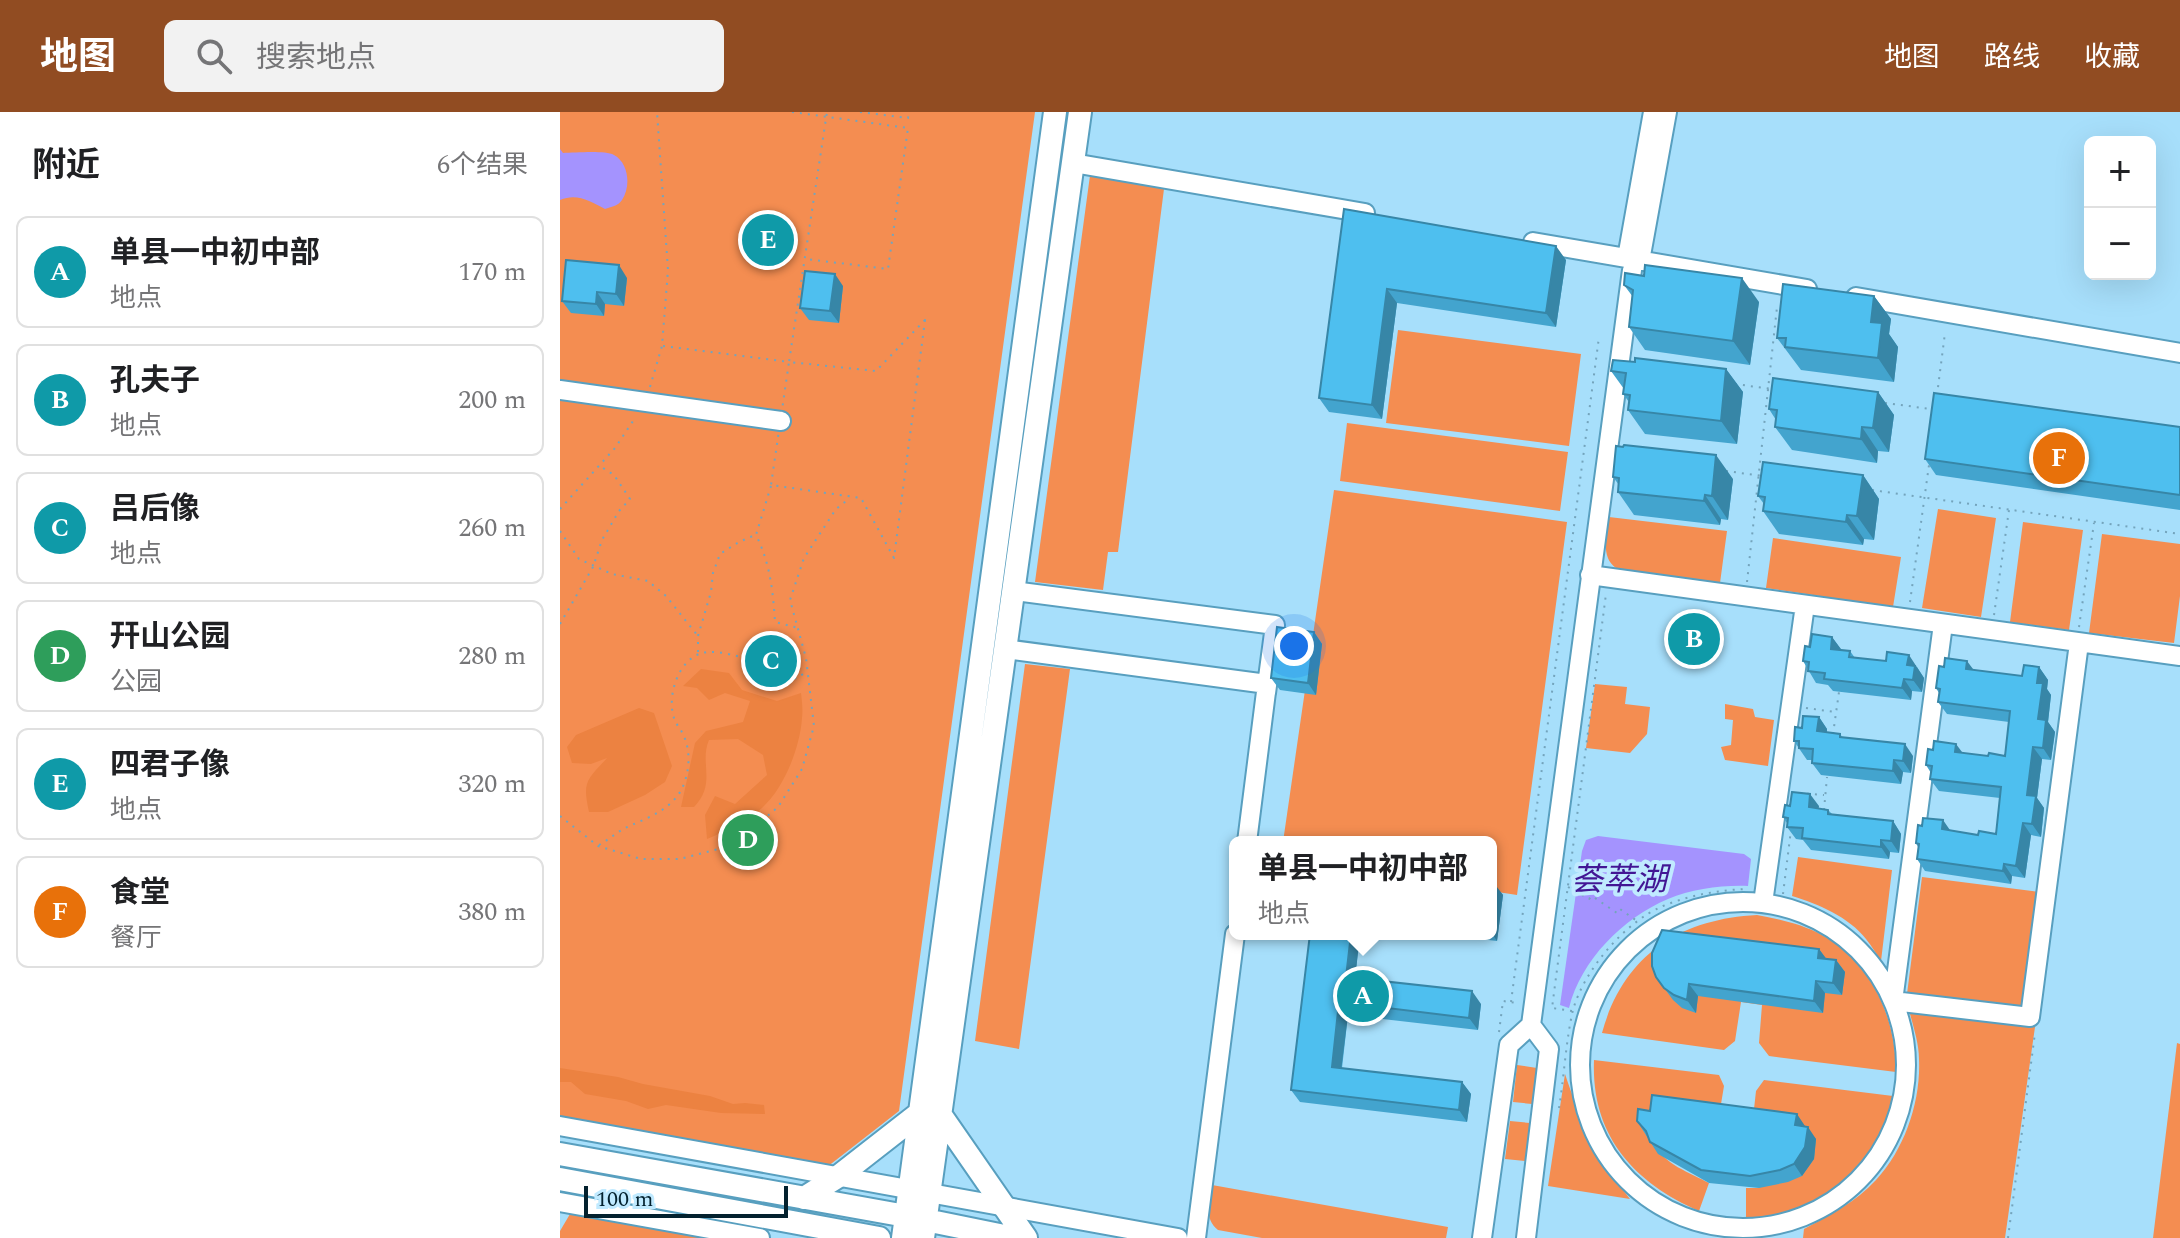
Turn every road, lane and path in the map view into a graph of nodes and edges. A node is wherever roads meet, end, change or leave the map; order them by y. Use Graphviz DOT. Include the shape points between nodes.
graph roads {
  1 [pos="657,112"];
  2 [pos="792,112"];
  3 [pos="860,112"];
  4 [pos="909,112"];
  5 [pos="1055,112"];
  6 [pos="1080,112"];
  7 [pos="1653,112"];
  8 [pos="1667,112"];
  9 [pos="826,114"];
  10 [pos="1073,163"];
  11 [pos="1376,215"];
  12 [pos="1516,239"];
  13 [pos="804,259"];
  14 [pos="1634,260"];
  15 [pos="1777,307"];
  16 [pos="1945,333"];
  17 [pos="1599,337"];
  18 [pos="662,346"];
  19 [pos="2180,353"];
  20 [pos="789,362"];
  21 [pos="1729,383"];
  22 [pos="1777,389"];
  23 [pos="560,390"];
  24 [pos="1937,395"];
  25 [pos="645,402"];
  26 [pos="1872,402"];
  27 [pos="1936,410"];
  28 [pos="781,421"];
  29 [pos="1930,454"];
  30 [pos="599,465"];
  31 [pos="1728,471"];
  32 [pos="1773,477"];
  33 [pos="771,485"];
  34 [pos="1864,489"];
  35 [pos="851,497"];
  36 [pos="1924,497"];
  37 [pos="560,509"];
  38 [pos="2009,509"];
  39 [pos="2094,522"];
  40 [pos="560,531"];
  41 [pos="2180,534"];
  42 [pos="756,535"];
  43 [pos="593,567"];
  44 [pos="1590,575"];
  45 [pos="1747,587"];
  46 [pos="1607,588"];
  47 [pos="1014,591"];
  48 [pos="1805,605"];
  49 [pos="1907,619"];
  50 [pos="560,624"];
  51 [pos="1943,624"];
  52 [pos="1992,627"];
  53 [pos="798,628"];
  54 [pos="698,636"];
  55 [pos="2078,641"];
  56 [pos="1005,649"];
  57 [pos="698,654"];
  58 [pos="2180,656"];
  59 [pos="808,672"];
  60 [pos="1839,692"];
  61 [pos="1266,693"];
  62 [pos="1805,707"];
  63 [pos="1836,712"];
  64 [pos="1832,744"];
  65 [pos="1828,776"];
  66 [pos="1796,793"];
  67 [pos="1825,795"];
  68 [pos="560,816"];
  69 [pos="1823,820"];
  70 [pos="1248,836"];
  71 [pos="598,846"];
  72 [pos="1568,887"];
  73 [pos="1757,896"];
  74 [pos="1638,922"];
  75 [pos="1234,940"];
  76 [pos="1893,1001"];
  77 [pos="1511,1002"];
  78 [pos="1531,1025"];
  79 [pos="930,1113"];
  80 [pos="560,1126"];
  81 [pos="560,1154"];
  82 [pos="839,1176"];
  83 [pos="560,1179"];
  84 [pos="804,1198"];
  85 [pos="560,1202"];
  86 [pos="1002,1206"];
  87 [pos="914,1228"];
  88 [pos="814,1231"];
  89 [pos="760,1238"];
  90 [pos="879,1238"];
  91 [pos="1014,1238"];
  92 [pos="1026,1238"];
  93 [pos="1178,1238"];
  94 [pos="1196,1238"];
  95 [pos="1482,1238"];
  96 [pos="1526,1238"];
  1 -- 18 [label="path" via="668,270"];
  2 -- 9 [label="path"];
  3 -- 4 [label="path" via="908,118"];
  5 -- 79 [label="main road"];
  6 -- 10 [label="main road"];
  7 -- 14 [label="street"];
  8 -- 14 [label="street"];
  9 -- 13 [label="path"];
  9 -- 13 [label="path" via="908,128 888,269"];
  10 -- 11 [label="street"];
  10 -- 47 [label="main road"];
  12 -- 14 [label="street"];
  13 -- 20 [label="path"];
  14 -- 19 [label="street"];
  14 -- 44 [label="street"];
  15 -- 45 [label="path"];
  16 -- 24 [label="path"];
  17 -- 77 [label="path"];
  18 -- 20 [label="path"];
  18 -- 25 [label="path"];
  20 -- 28 [label="path"];
  20 -- 35 [label="path" via="876,371 925,320 894,558 861,498"];
  21 -- 22 [label="path"];
  23 -- 25 [label="street"];
  25 -- 28 [label="street"];
  25 -- 30 [label="path"];
  26 -- 27 [label="path"];
  28 -- 33 [label="path"];
  29 -- 36 [label="path"];
  30 -- 37 [label="path"];
  30 -- 43 [label="path" via="614,475 630,499 602,540"];
  31 -- 32 [label="path"];
  33 -- 35 [label="path"];
  33 -- 42 [label="path"];
  34 -- 36 [label="path"];
  35 -- 53 [label="path" via="836,509 804,558 790,600"];
  36 -- 38 [label="path"];
  36 -- 49 [label="path"];
  38 -- 39 [label="path"];
  38 -- 52 [label="path"];
  39 -- 41 [label="path"];
  39 -- 55 [label="path"];
  40 -- 43 [label="path" via="579,559"];
  42 -- 53 [label="path" via="772,581 775,622"];
  42 -- 54 [label="path" via="720,554"];
  43 -- 50 [label="path"];
  43 -- 54 [label="path" via="648,581"];
  44 -- 48 [label="street"];
  44 -- 78 [label="street"];
  46 -- 72 [label="path"];
  47 -- 56 [label="main road"];
  47 -- 61 [label="street" via="1275,625"];
  48 -- 49 [label="street"];
  48 -- 73 [label="street"];
  49 -- 51 [label="street"];
  51 -- 55 [label="street"];
  51 -- 76 [label="street"];
  53 -- 59 [label="path"];
  54 -- 57 [label="path"];
  55 -- 58 [label="street"];
  55 -- 76 [label="street" via="2030,1017"];
  56 -- 61 [label="street" via="1267,684"];
  56 -- 79 [label="main road"];
  57 -- 59 [label="path" via="741,657 753,677 771,686"];
  57 -- 71 [label="path" via="683,667 672,691 673,717 690,752 685,782 673,804"];
  59 -- 71 [label="path" via="814,726 802,769 778,807 750,831 718,849 680,859 641,859"];
  60 -- 63 [label="path"];
  61 -- 70 [label="street"];
  62 -- 63 [label="path"];
  63 -- 64 [label="path"];
  65 -- 67 [label="path"];
  66 -- 67 [label="path"];
  67 -- 69 [label="path"];
  68 -- 71 [label="path"];
  72 -- 74 [label="path"];
  72 -- 74 [label="path" via="1552,1008 1573,1011 1609,948"];
  73 -- 74 [label="path" via="1702,894 1662,906"];
  73 -- 76 [label="street" via="1824,923 1851,941 1873,965"];
  73 -- 76 [label="street" via="1688,911 1655,927 1625,951 1587,1015 1581,1089 1591,1125 1609,1158 1634,1186 1676,1213 1736,1228 1774,1225 1810,1214 1842,1195 1870,1169 1890,1138 1903,1102 1907,1065"];
  75 -- 94 [label="street"];
  78 -- 95 [label="street" via="1509,1045"];
  78 -- 96 [label="street" via="1549,1049"];
  79 -- 82 [label="main road"];
  79 -- 86 [label="main road"];
  79 -- 87 [label="main road"];
  80 -- 82 [label="street"];
  81 -- 84 [label="main road"];
  82 -- 84 [label="main road"];
  82 -- 86 [label="street"];
  83 -- 88 [label="main road"];
  84 -- 87 [label="main road"];
  85 -- 89 [label="street"];
  86 -- 92 [label="main road"];
  86 -- 93 [label="street"];
  87 -- 91 [label="main road"];
  88 -- 90 [label="main road"];
}
